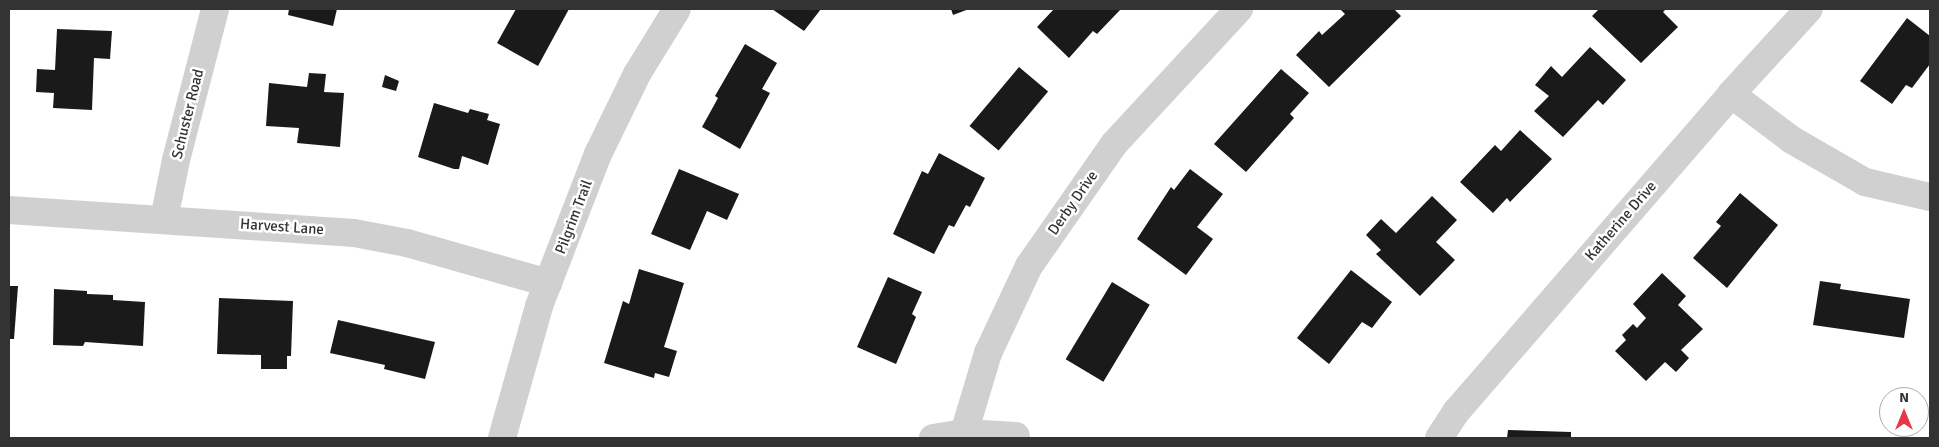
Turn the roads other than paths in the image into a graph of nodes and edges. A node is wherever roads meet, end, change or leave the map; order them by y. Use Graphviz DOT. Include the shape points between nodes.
graph roads {
  1 [pos="215,9"];
  2 [pos="677,9"];
  3 [pos="1239,9"];
  4 [pos="1809,9"];
  5 [pos="1731,94"];
  6 [pos="1930,197"];
  7 [pos="9,210"];
  8 [pos="164,219"];
  9 [pos="548,283"];
  10 [pos="964,433"];
  11 [pos="1016,436"];
  12 [pos="502,438"];
  13 [pos="933,438"];
  14 [pos="1439,438"];
  1 -- 8 [label="street, Schuster Road"];
  2 -- 9 [label="street, Pilgrim Trail" via="637,74 598,154"];
  3 -- 10 [label="street, Derby Drive" via="1114,144 1029,266 988,354"];
  4 -- 5 [label="street, Katherine Drive"];
  5 -- 6 [label="street" via="1792,140 1865,182"];
  5 -- 14 [label="street, Katherine Drive" via="1456,412"];
  7 -- 8 [label="street, Harvest Lane"];
  8 -- 9 [label="street, Harvest Lane" via="354,233 407,243"];
  9 -- 12 [label="street, Pilgrim Trail"];
  10 -- 11 [label="street"];
  10 -- 13 [label="street"];
}
